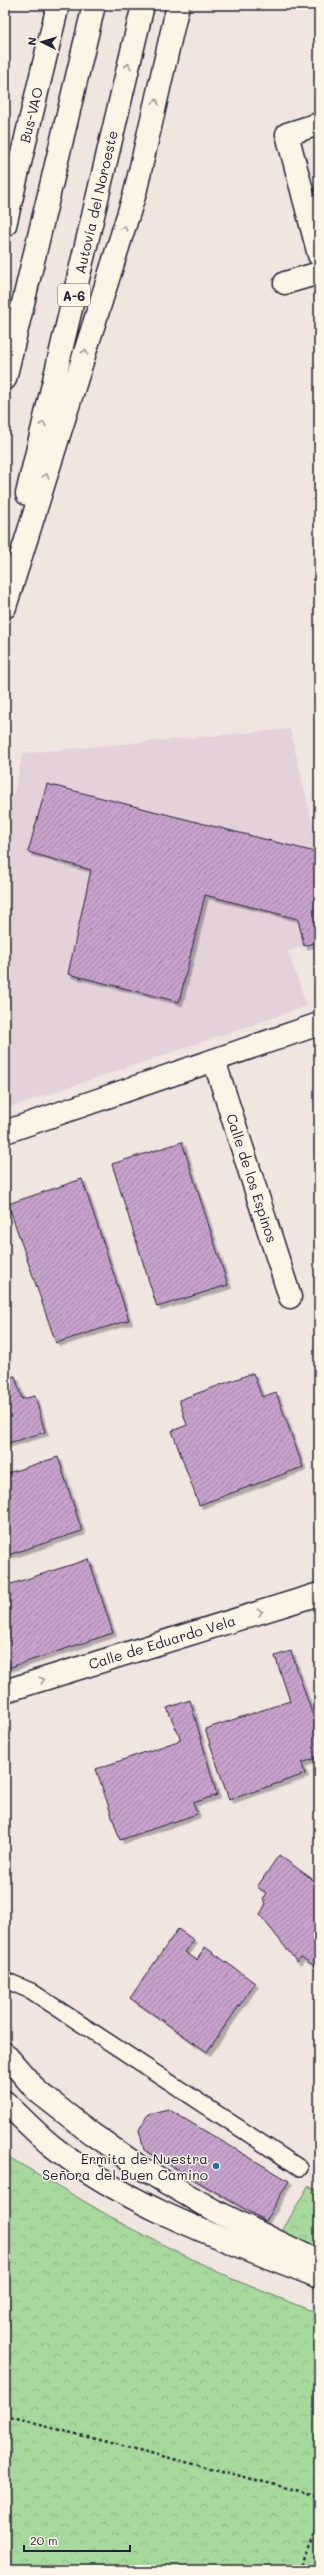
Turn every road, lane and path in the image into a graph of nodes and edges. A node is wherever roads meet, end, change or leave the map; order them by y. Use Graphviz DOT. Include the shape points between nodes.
graph roads {
  1 [pos="58,5"];
  2 [pos="94,5"];
  3 [pos="143,5"];
  4 [pos="178,5"];
  5 [pos="319,124"];
  6 [pos="5,225"];
  7 [pos="319,255"];
  8 [pos="319,273"];
  9 [pos="285,283"];
  10 [pos="5,379"];
  11 [pos="5,585"];
  12 [pos="5,607"];
  13 [pos="319,1024"];
  14 [pos="214,1060"];
  15 [pos="5,1132"];
  16 [pos="290,1297"];
  17 [pos="319,1594"];
  18 [pos="5,1691"];
  19 [pos="5,1980"];
  20 [pos="5,2054"];
  21 [pos="5,2102"];
  22 [pos="300,2168"];
  23 [pos="319,2262"];
  24 [pos="319,2277"];
  25 [pos="5,2416"];
  26 [pos="319,2496"];
  27 [pos="319,2522"];
  28 [pos="298,2570"];
  1 -- 6 [label="main road, Bus-VAO"];
  2 -- 10 [label="main road"];
  11 -- 3 [label="main road, Autovía del Noroeste / A-6, one-way"];
  12 -- 4 [label="main road, one-way" via="135,193"];
  5 -- 7 [label="main road" via="287,134"];
  8 -- 9 [label="main road"];
  13 -- 14 [label="main road"];
  14 -- 15 [label="main road"];
  14 -- 16 [label="main road, Calle de los Espinos"];
  18 -- 17 [label="main road, Calle de Eduardo Vela, one-way"];
  19 -- 22 [label="lane" via="31,1991"];
  20 -- 23 [label="main road" via="37,2091 92,2134 143,2169 213,2210"];
  21 -- 24 [label="main road" via="52,2146 105,2182 153,2207"];
  25 -- 26 [label="path"];
  27 -- 28 [label="path"];
}
